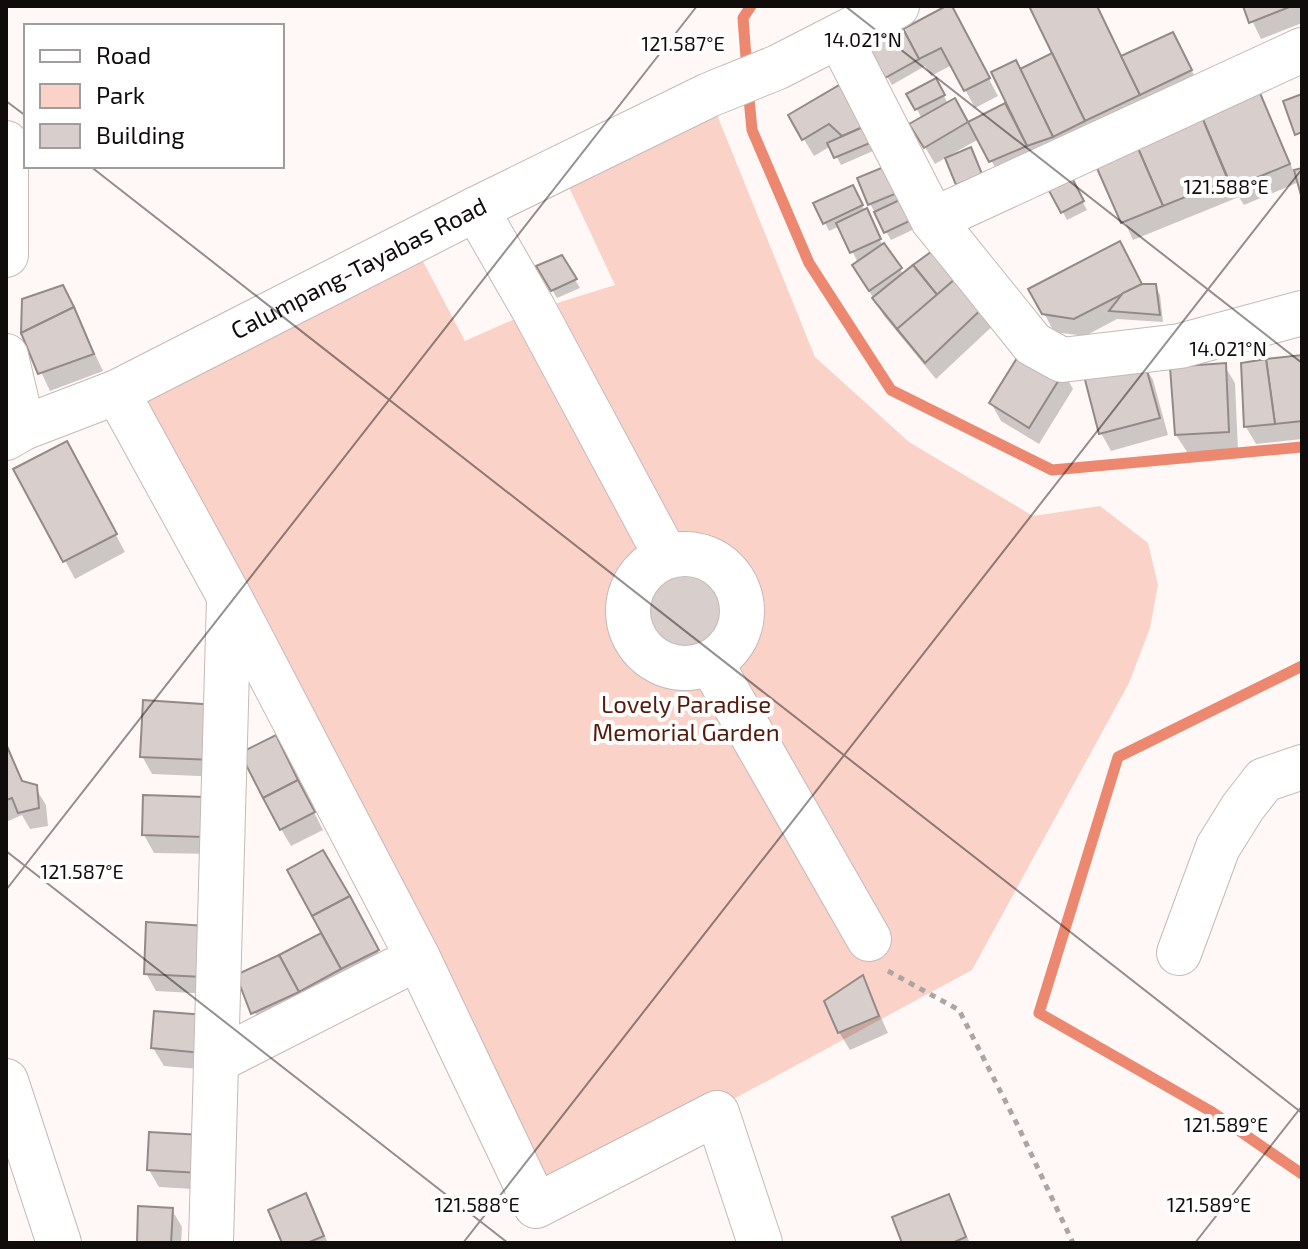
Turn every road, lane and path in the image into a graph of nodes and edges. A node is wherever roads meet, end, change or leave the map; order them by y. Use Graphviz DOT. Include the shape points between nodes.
graph roads {
  1 [pos="897,6"];
  2 [pos="839,36"];
  3 [pos="1302,50"];
  4 [pos="6,143"];
  5 [pos="476,209"];
  6 [pos="933,220"];
  7 [pos="6,255"];
  8 [pos="1302,313"];
  9 [pos="6,356"];
  10 [pos="117,392"];
  11 [pos="14,433"];
  12 [pos="666,556"];
  13 [pos="229,596"];
  14 [pos="711,663"];
  15 [pos="1302,767"];
  16 [pos="869,939"];
  17 [pos="1179,953"];
  18 [pos="418,958"];
  19 [pos="216,1061"];
  20 [pos="6,1081"];
  21 [pos="59,1243"];
  22 [pos="211,1243"];
  23 [pos="760,1243"];
  24 [pos="1073,1243"];
  1 -- 2 [label="street"];
  2 -- 5 [label="street, Calumpang-Tayabas Road"];
  2 -- 6 [label="street"];
  3 -- 6 [label="street"];
  4 -- 7 [label="street"];
  5 -- 10 [label="street, Calumpang-Tayabas Road"];
  5 -- 12 [label="street"];
  6 -- 8 [label="street" via="1033,344 1062,360 1180,346"];
  9 -- 11 [label="street"];
  10 -- 11 [label="street, Calumpang-Tayabas Road"];
  10 -- 13 [label="street"];
  12 -- 14 [label="street" via="704,556 734,580 741,598 737,636"];
  12 -- 14 [label="street" via="634,582 628,623 651,658 670,667"];
  13 -- 18 [label="street"];
  13 -- 19 [label="street"];
  14 -- 16 [label="street"];
  15 -- 17 [label="street" via="1264,780 1243,807 1218,847"];
  16 -- 24 [label="path" via="890,974 959,1010"];
  18 -- 19 [label="street"];
  18 -- 23 [label="street" via="536,1206 717,1113"];
  19 -- 22 [label="street"];
  20 -- 21 [label="street"];
}
